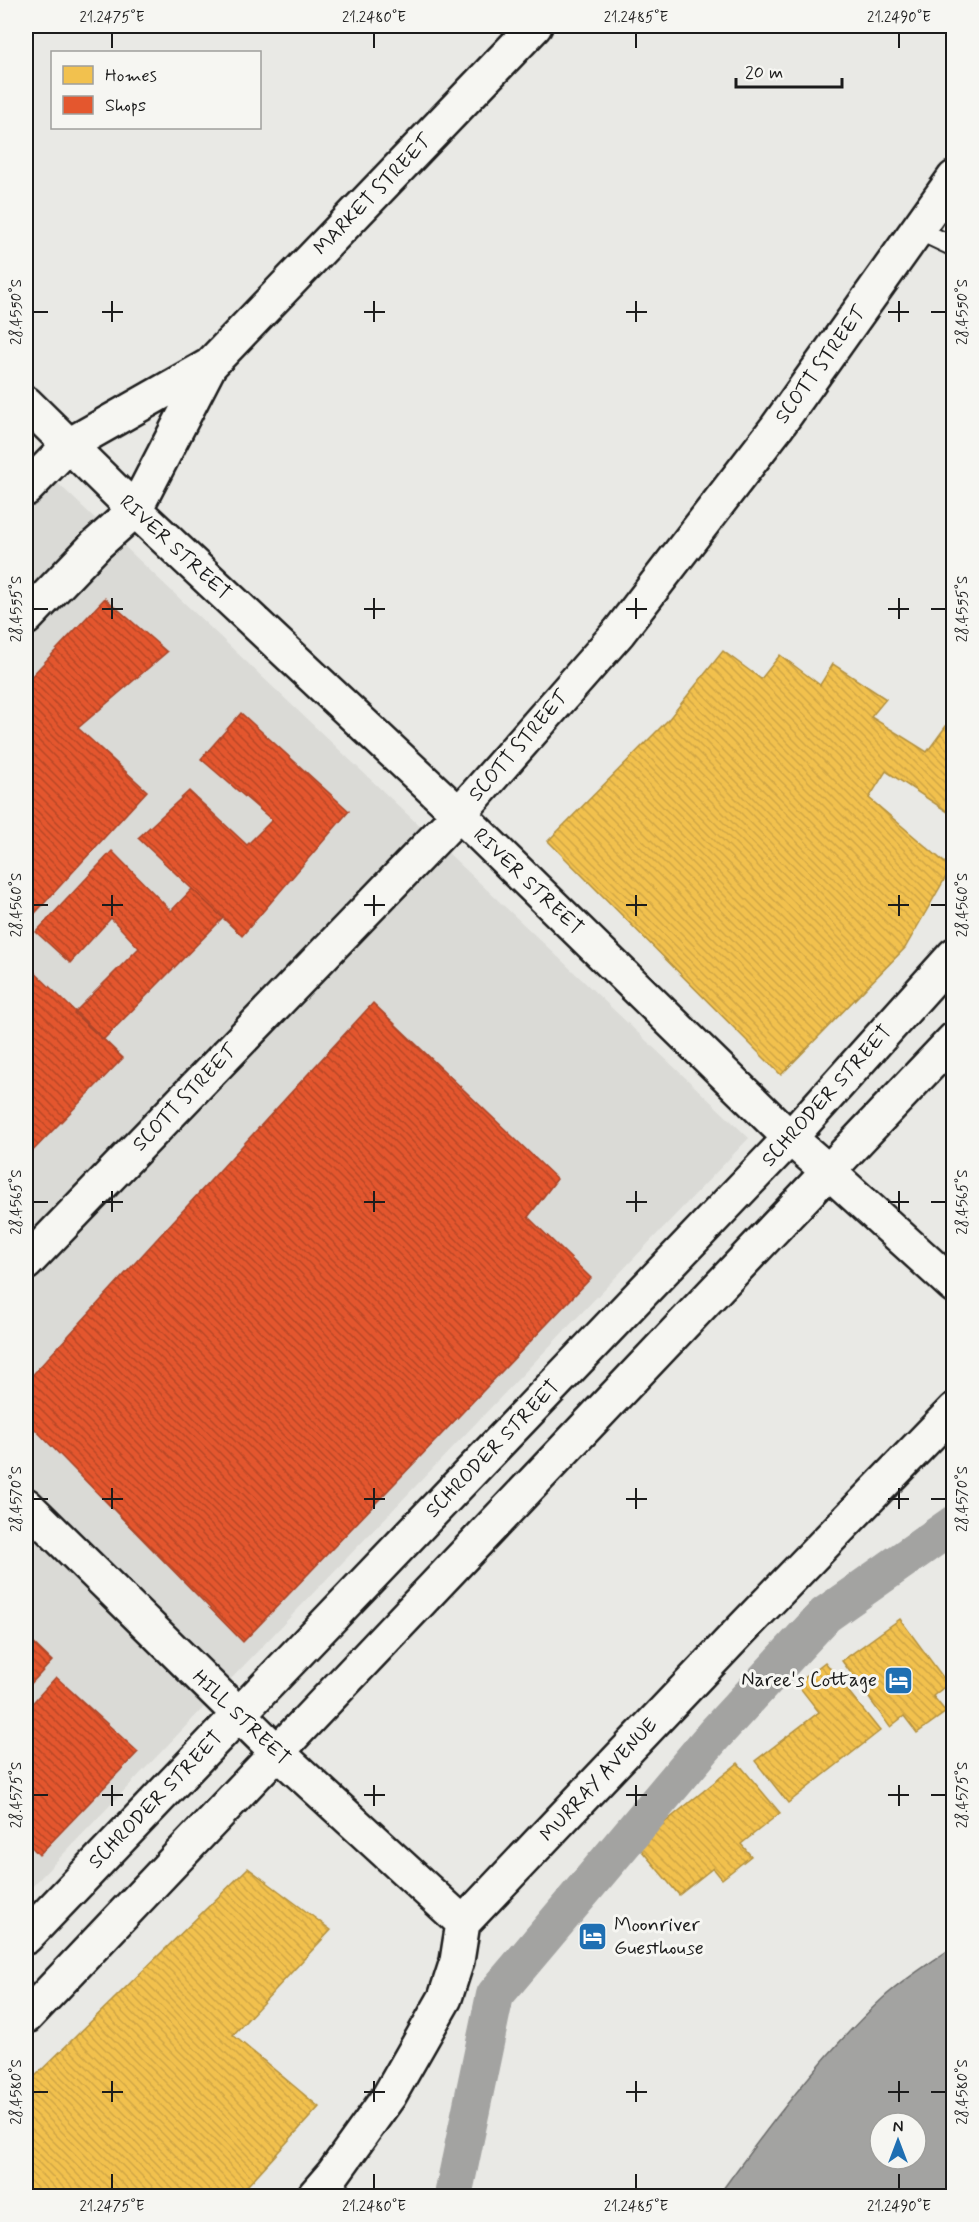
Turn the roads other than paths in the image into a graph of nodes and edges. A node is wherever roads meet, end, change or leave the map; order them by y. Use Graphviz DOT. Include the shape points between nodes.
graph roads {
  1 [pos="535,26"];
  2 [pos="954,178"];
  3 [pos="918,230"];
  4 [pos="954,247"];
  5 [pos="210,365"];
  6 [pos="26,403"];
  7 [pos="69,445"];
  8 [pos="26,489"];
  9 [pos="135,510"];
  10 [pos="26,618"];
  11 [pos="459,814"];
  12 [pos="954,955"];
  13 [pos="954,1038"];
  14 [pos="790,1138"];
  15 [pos="829,1172"];
  16 [pos="26,1263"];
  17 [pos="954,1286"];
  18 [pos="954,1410"];
  19 [pos="26,1505"];
  20 [pos="237,1715"];
  21 [pos="277,1752"];
  22 [pos="463,1923"];
  23 [pos="26,1937"];
  24 [pos="26,2017"];
  25 [pos="314,2196"];
  1 -- 5 [label="main road, MARKET STREET"];
  2 -- 3 [label="main road, SCOTT STREET"];
  3 -- 4 [label="lane"];
  3 -- 11 [label="main road, SCOTT STREET" via="777,427 619,632"];
  5 -- 7 [label="main road, MARKET STREET"];
  5 -- 9 [label="main road, MARKET STREET"];
  6 -- 7 [label="main road, RIVER STREET"];
  7 -- 8 [label="main road, MARKET STREET"];
  7 -- 9 [label="main road, RIVER STREET"];
  9 -- 10 [label="main road, MARKET STREET"];
  9 -- 11 [label="main road, RIVER STREET"];
  11 -- 14 [label="main road, RIVER STREET"];
  11 -- 16 [label="main road, SCOTT STREET"];
  12 -- 14 [label="main road, SCHRODER STREET"];
  13 -- 15 [label="main road"];
  14 -- 15 [label="main road, RIVER STREET"];
  14 -- 20 [label="main road, SCHRODER STREET"];
  15 -- 17 [label="main road, RIVER STREET"];
  15 -- 21 [label="main road"];
  18 -- 22 [label="main road, MURRAY AVENUE"];
  19 -- 20 [label="main road, HILL STREET"];
  20 -- 21 [label="main road, HILL STREET"];
  20 -- 23 [label="main road, SCHRODER STREET"];
  21 -- 22 [label="main road, HILL STREET"];
  21 -- 24 [label="main road"];
  22 -- 25 [label="main road" via="457,1961 445,1998 389,2096"];
}
